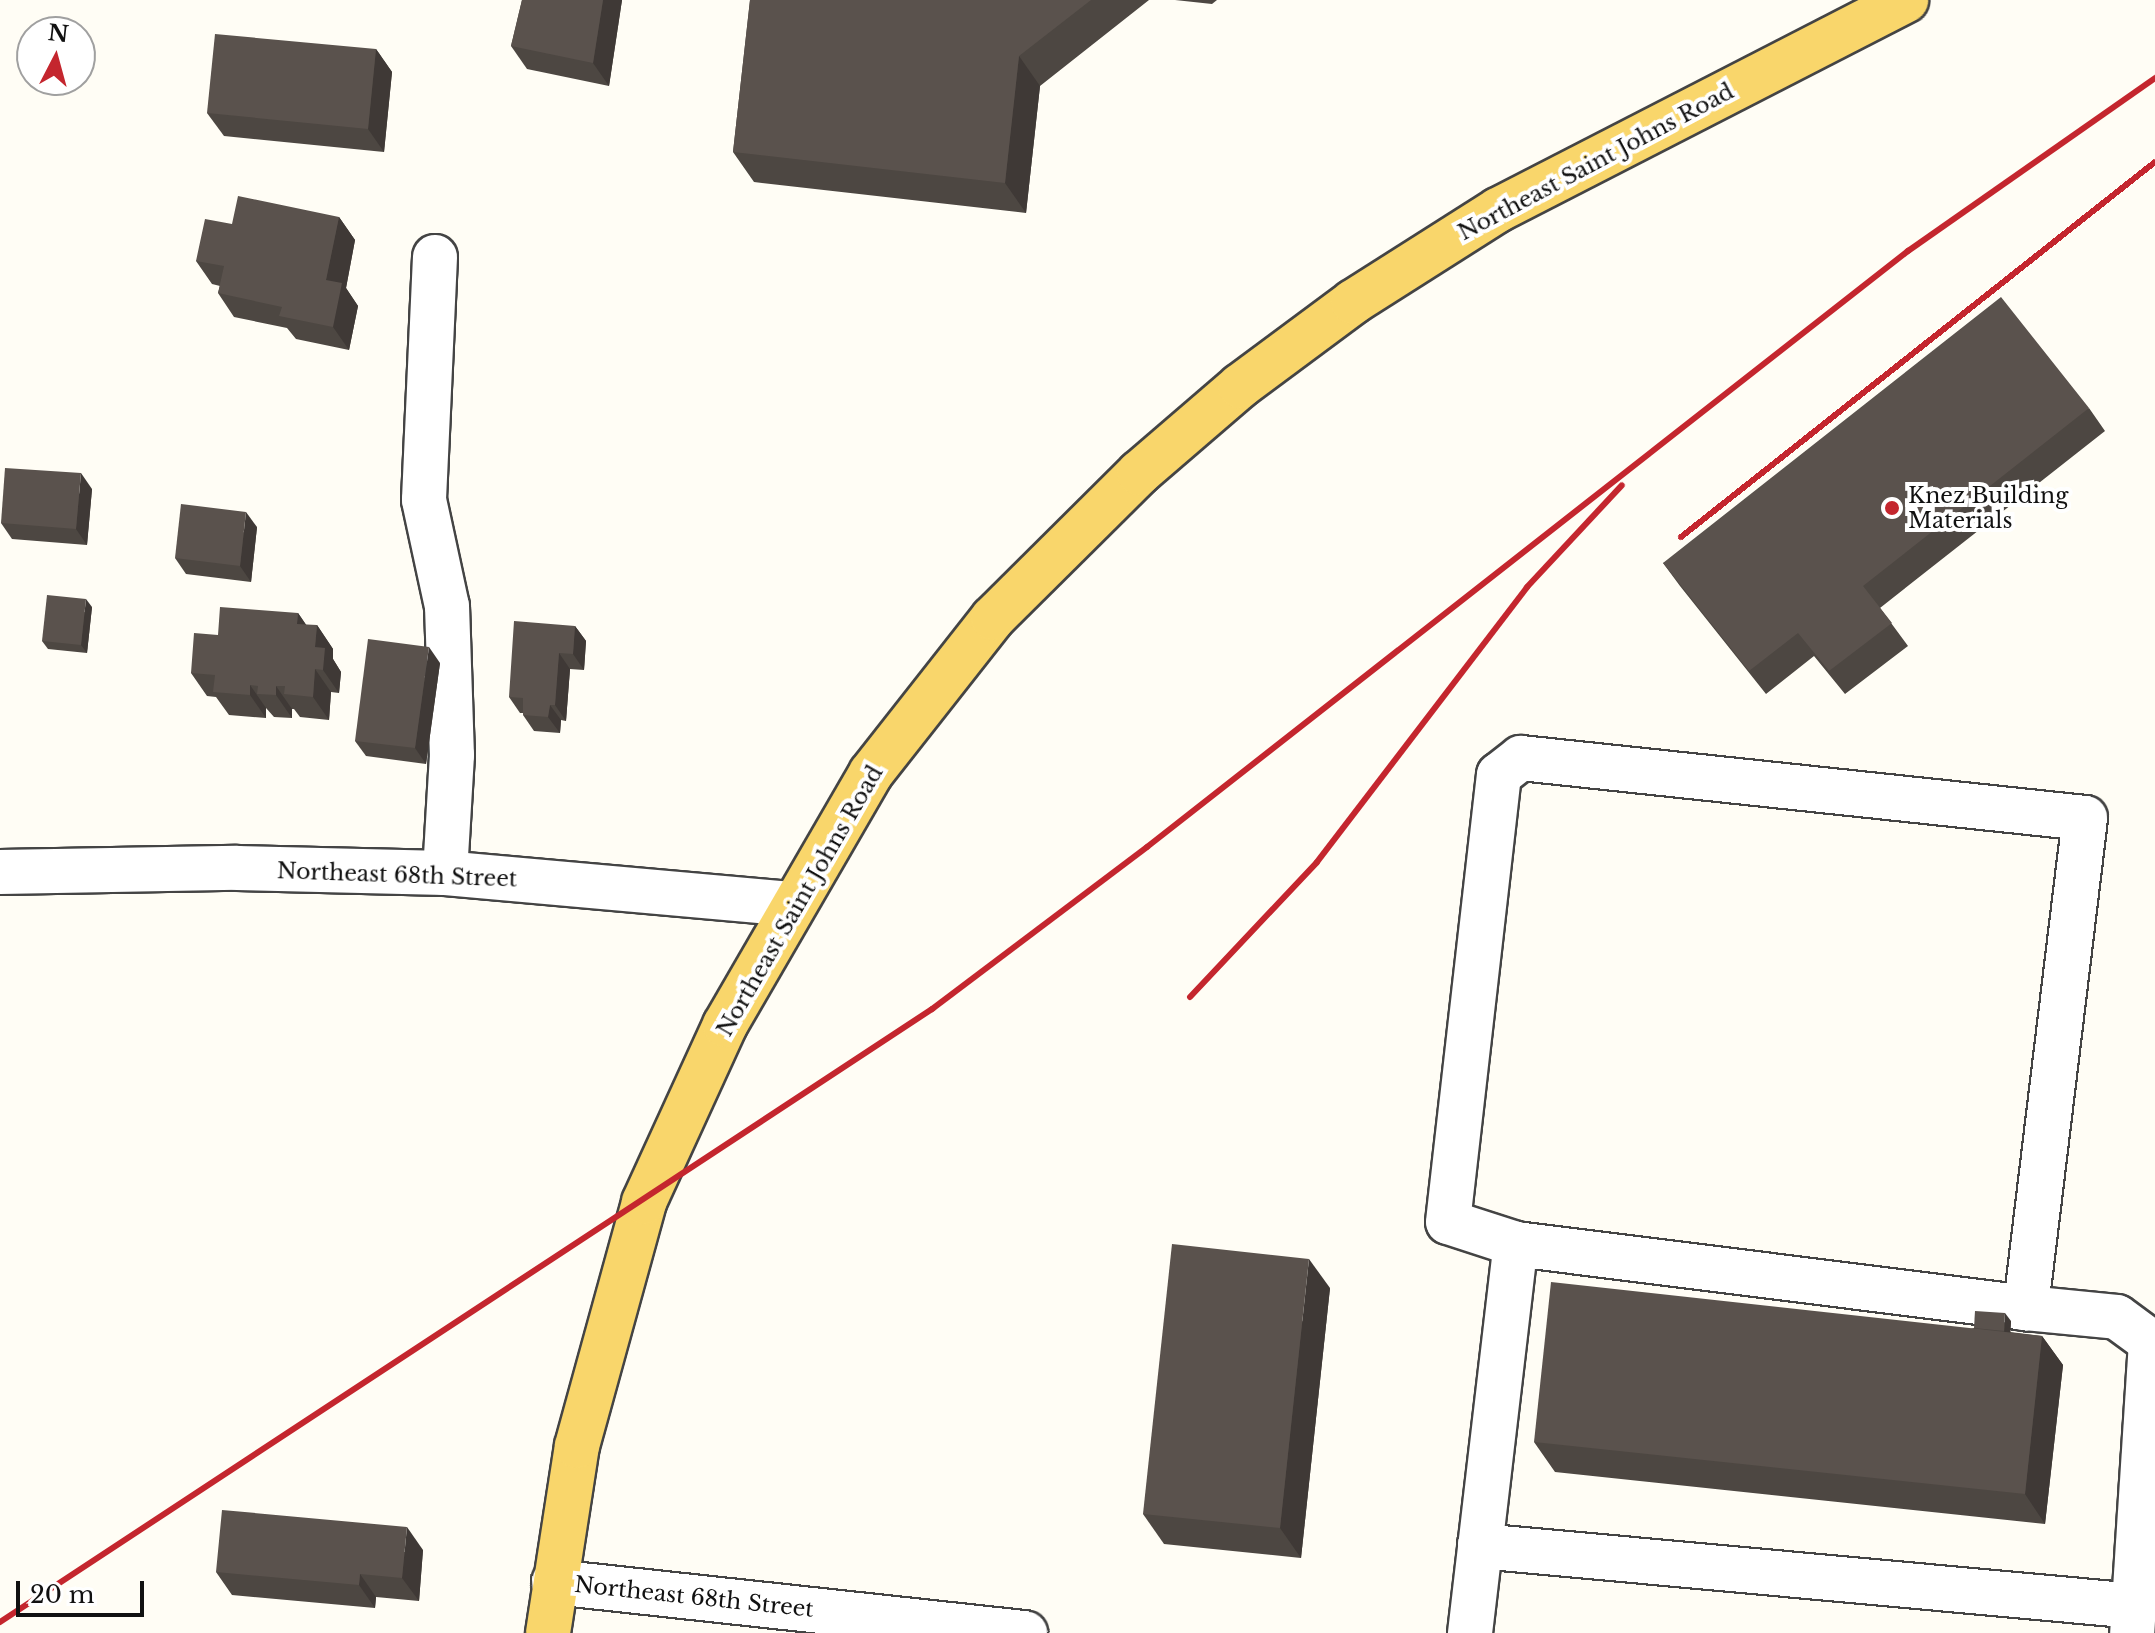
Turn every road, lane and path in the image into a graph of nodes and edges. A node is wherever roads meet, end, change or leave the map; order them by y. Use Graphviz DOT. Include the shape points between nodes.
graph roads {
  1 [pos="1906,0"];
  2 [pos="435,257"];
  3 [pos="0,872"];
  4 [pos="445,873"];
  5 [pos="794,904"];
  6 [pos="1516,1244"];
  7 [pos="2026,1308"];
  8 [pos="1480,1546"];
  9 [pos="554,1582"];
  10 [pos="2134,1620"];
  11 [pos="548,1633"];
  12 [pos="1025,1633"];
  13 [pos="1470,1633"];
  1 -- 5 [label="main road, Northeast Saint Johns Road" via="1498,210 1353,302 1240,386 1139,473 993,618 871,773"];
  2 -- 4 [label="street" via="424,500 447,606 452,755"];
  3 -- 4 [label="street, Northeast 68th Street" via="237,868"];
  4 -- 5 [label="street, Northeast 68th Street"];
  5 -- 9 [label="main road, Northeast Saint Johns Road" via="725,1025 644,1202 580,1434"];
  6 -- 7 [label="street"];
  6 -- 7 [label="street" via="1448,1222 1499,775 1510,766 1521,758 2085,818"];
  6 -- 8 [label="street"];
  7 -- 10 [label="street" via="2117,1317 2151,1342"];
  8 -- 10 [label="street"];
  8 -- 13 [label="street"];
  9 -- 11 [label="main road, Northeast Saint Johns Road"];
  9 -- 12 [label="street, Northeast 68th Street"];
}
